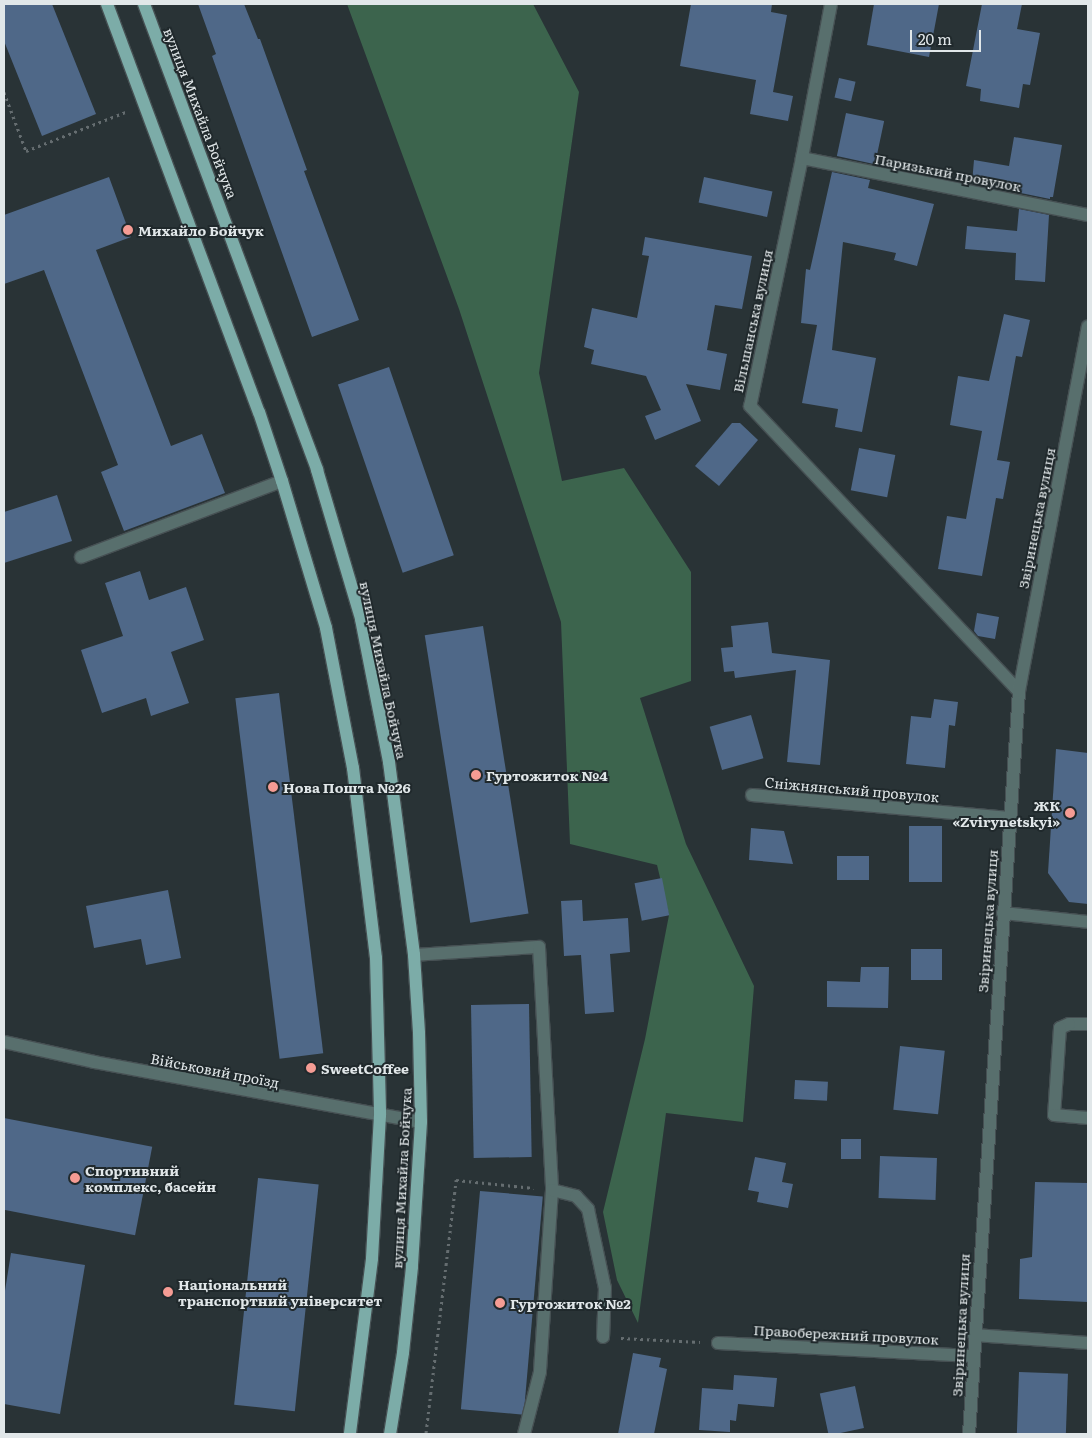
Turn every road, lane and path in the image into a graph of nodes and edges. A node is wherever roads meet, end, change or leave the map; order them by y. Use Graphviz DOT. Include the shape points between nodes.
graph roads {
  1 [pos="107,4"];
  2 [pos="144,4"];
  3 [pos="831,4"];
  4 [pos="4,92"];
  5 [pos="145,104"];
  6 [pos="802,158"];
  7 [pos="1088,215"];
  8 [pos="1088,326"];
  9 [pos="282,482"];
  10 [pos="81,557"];
  11 [pos="1019,691"];
  12 [pos="752,796"];
  13 [pos="1010,818"];
  14 [pos="1003,912"];
  15 [pos="1088,922"];
  16 [pos="414,955"];
  17 [pos="1088,1024"];
  18 [pos="4,1042"];
  19 [pos="380,1115"];
  20 [pos="1088,1118"];
  21 [pos="421,1122"];
  22 [pos="552,1190"];
  23 [pos="974,1335"];
  24 [pos="603,1337"];
  25 [pos="1085,1342"];
  26 [pos="718,1343"];
  27 [pos="1088,1354"];
  28 [pos="973,1356"];
  29 [pos="426,1433"];
  30 [pos="350,1434"];
  31 [pos="390,1434"];
  32 [pos="524,1434"];
  33 [pos="969,1434"];
  1 -- 5 [label="main road, вулиця Михайла Бойчука"];
  2 -- 16 [label="main road, вулиця Михайла Бойчука" via="317,470 348,570 363,628 387,753"];
  3 -- 6 [label="street, Вільшанська вулиця"];
  4 -- 5 [label="path" via="26,151"];
  5 -- 9 [label="main road, вулиця Михайла Бойчука"];
  6 -- 7 [label="street, Паризький провулок"];
  6 -- 11 [label="street, Вільшанська вулиця" via="750,406"];
  8 -- 11 [label="street, Звіринецька вулиця"];
  9 -- 10 [label="street"];
  9 -- 19 [label="main road, вулиця Михайла Бойчука" via="326,628 353,768 376,958"];
  11 -- 13 [label="street, Звіринецька вулиця"];
  12 -- 13 [label="street, Сніжнянський провулок"];
  13 -- 14 [label="street, Звіринецька вулиця"];
  14 -- 15 [label="street"];
  14 -- 23 [label="street, Звіринецька вулиця"];
  16 -- 21 [label="main road, вулиця Михайла Бойчука" via="420,1033"];
  16 -- 22 [label="street" via="539,947"];
  17 -- 20 [label="street" via="1069,1024 1060,1028 1054,1114"];
  18 -- 19 [label="street, Військовий проїзд"];
  19 -- 21 [label="street, Військовий проїзд"];
  19 -- 30 [label="main road, вулиця Михайла Бойчука" via="372,1259"];
  21 -- 31 [label="main road, вулиця Михайла Бойчука" via="412,1267"];
  22 -- 24 [label="street" via="576,1196 588,1209 605,1288"];
  22 -- 29 [label="path" via="456,1180"];
  22 -- 32 [label="street" via="540,1372"];
  23 -- 25 [label="street"];
  23 -- 28 [label="street, Звіринецька вулиця"];
  24 -- 26 [label="path"];
  25 -- 27 [label="street"];
  26 -- 28 [label="street, Правобережний провулок"];
  28 -- 33 [label="street, Звіринецька вулиця"];
}
